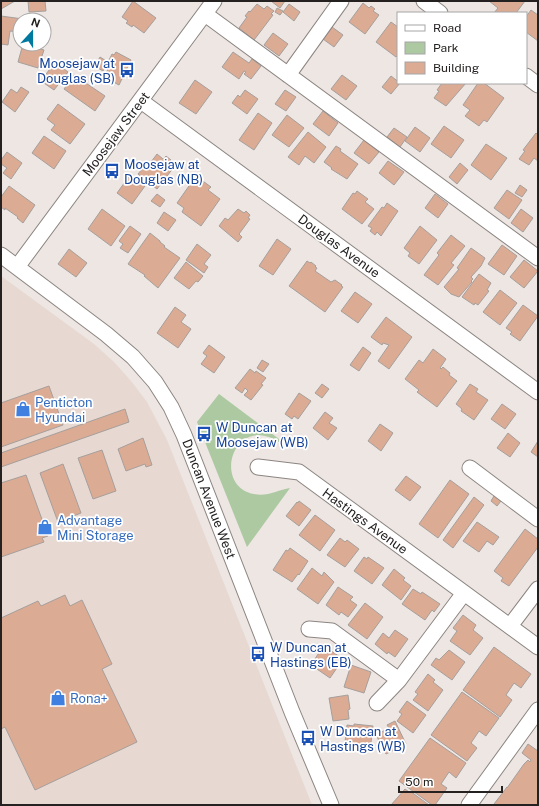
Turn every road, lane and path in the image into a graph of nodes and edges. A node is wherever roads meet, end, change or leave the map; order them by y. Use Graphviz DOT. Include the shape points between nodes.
graph roads {
  1 [pos="214,1"];
  2 [pos="341,1"];
  3 [pos="424,1"];
  4 [pos="439,12"];
  5 [pos="205,14"];
  6 [pos="288,75"];
  7 [pos="527,77"];
  8 [pos="538,85"];
  9 [pos="141,101"];
  10 [pos="1,255"];
  11 [pos="538,258"];
  12 [pos="17,267"];
  13 [pos="538,392"];
  14 [pos="258,467"];
  15 [pos="470,468"];
  16 [pos="538,519"];
  17 [pos="538,589"];
  18 [pos="464,593"];
  19 [pos="510,626"];
  20 [pos="309,629"];
  21 [pos="538,647"];
  22 [pos="399,680"];
  23 [pos="377,703"];
  24 [pos="538,710"];
  25 [pos="331,805"];
  26 [pos="469,805"];
  1 -- 5 [label="street, Moosejaw Street"];
  2 -- 6 [label="street"];
  3 -- 4 [label="street"];
  5 -- 6 [label="street"];
  5 -- 9 [label="street, Moosejaw Street"];
  6 -- 11 [label="street"];
  7 -- 8 [label="street"];
  9 -- 12 [label="street, Moosejaw Street"];
  9 -- 13 [label="street, Douglas Avenue"];
  10 -- 12 [label="street, Duncan Avenue West"];
  12 -- 25 [label="street, Duncan Avenue West" via="106,334 132,357 171,407"];
  14 -- 18 [label="street, Hastings Avenue" via="299,472"];
  15 -- 16 [label="street"];
  17 -- 19 [label="street"];
  18 -- 19 [label="street, Hastings Avenue"];
  18 -- 22 [label="street"];
  19 -- 21 [label="street, Hastings Avenue"];
  20 -- 22 [label="street" via="332,631"];
  22 -- 23 [label="street"];
  24 -- 26 [label="street"];
}
